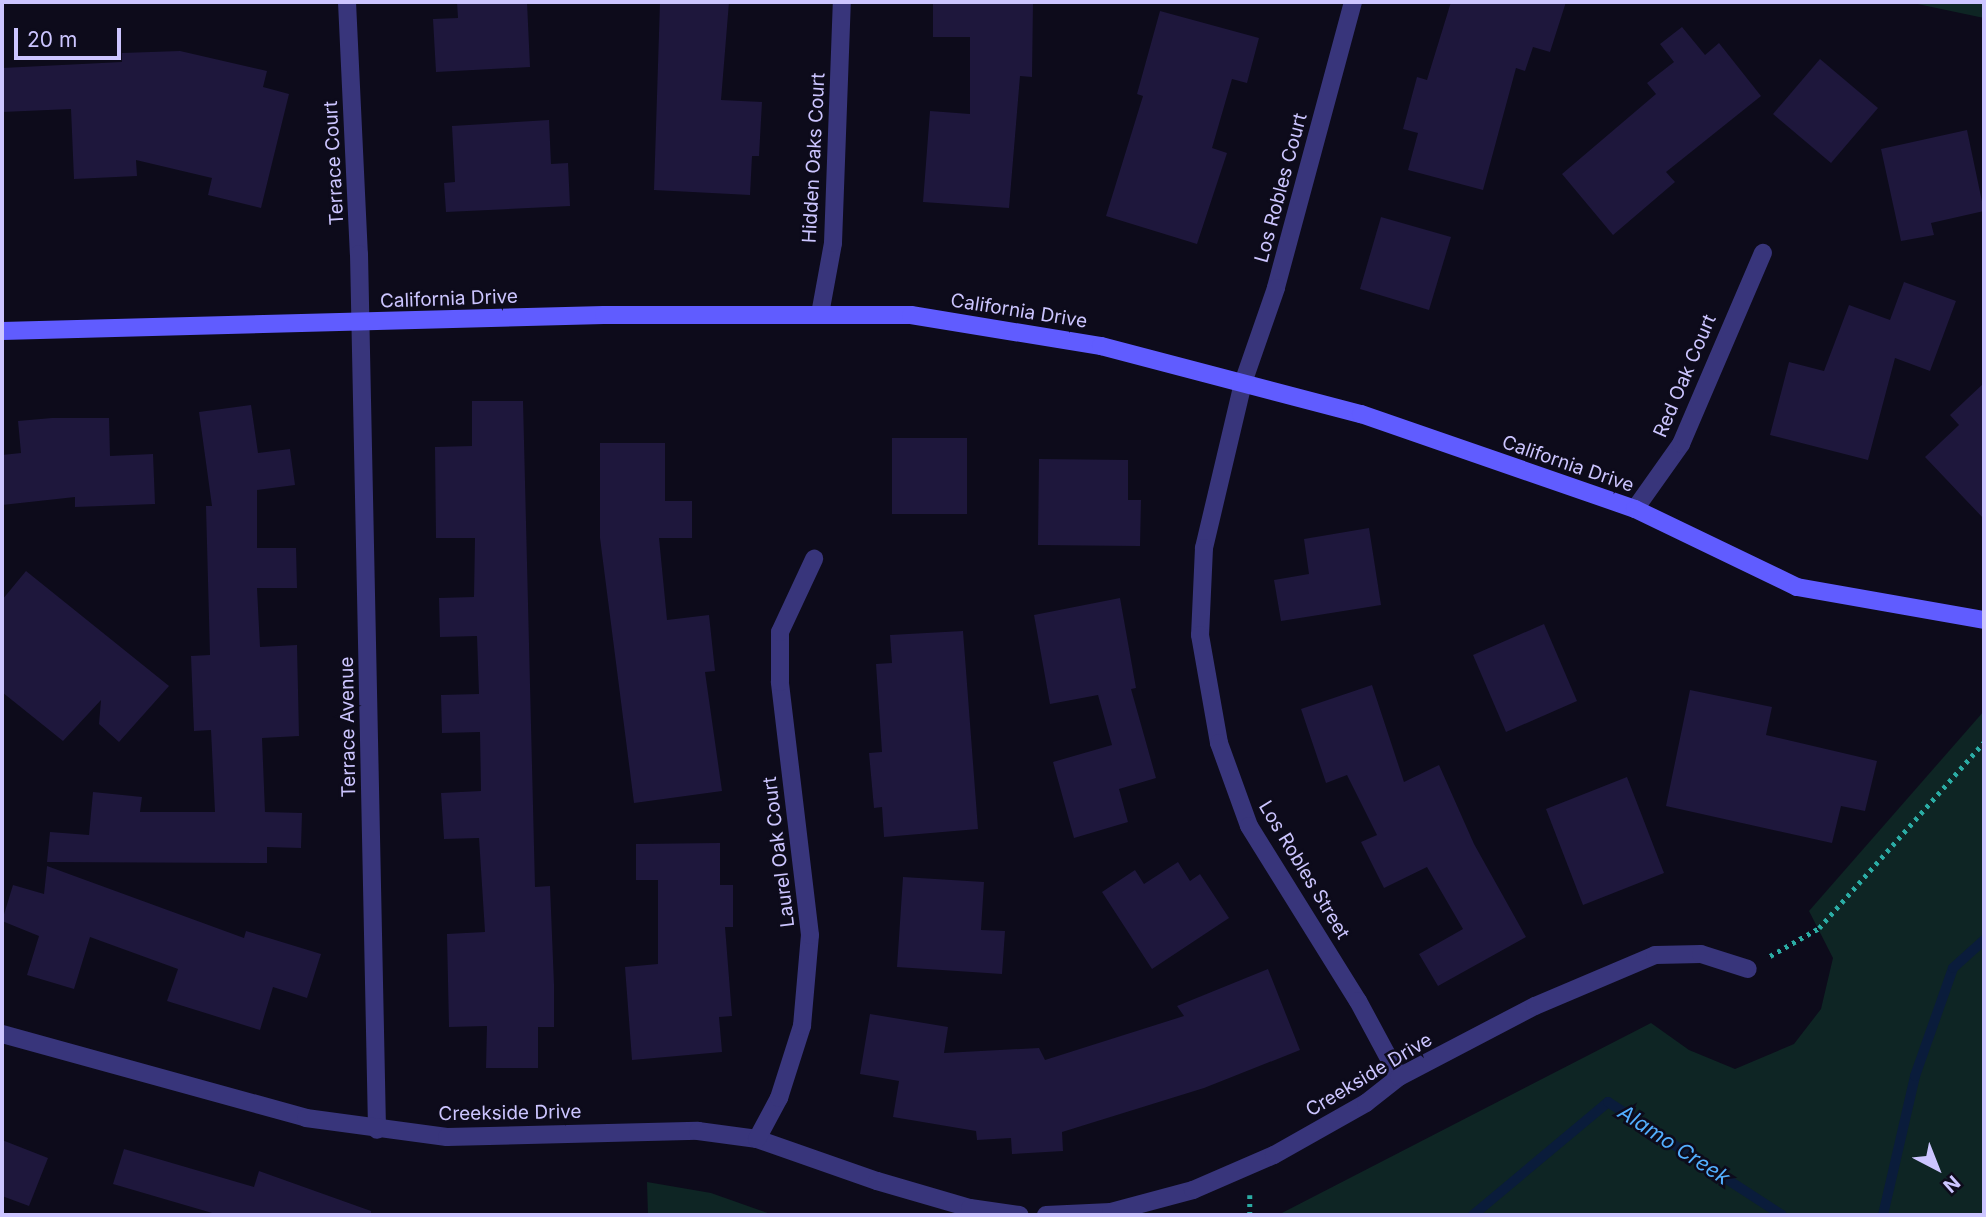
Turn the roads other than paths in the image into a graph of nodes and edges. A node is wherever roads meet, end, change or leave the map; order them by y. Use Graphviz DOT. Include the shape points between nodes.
graph roads {
  1 [pos="347,2"];
  2 [pos="842,2"];
  3 [pos="1353,2"];
  4 [pos="1763,253"];
  5 [pos="820,314"];
  6 [pos="358,323"];
  7 [pos="2,331"];
  8 [pos="1243,383"];
  9 [pos="1635,509"];
  10 [pos="814,559"];
  11 [pos="1984,621"];
  12 [pos="1748,969"];
  13 [pos="2,1034"];
  14 [pos="1399,1077"];
  15 [pos="377,1130"];
  16 [pos="757,1139"];
  17 [pos="1020,1215"];
  18 [pos="1046,1215"];
  1 -- 6 [label="street, Terrace Court"];
  2 -- 5 [label="street, Hidden Oaks Court" via="833,243"];
  3 -- 8 [label="street, Los Robles Court" via="1276,288"];
  4 -- 9 [label="street, Red Oak Court" via="1681,444"];
  5 -- 6 [label="street, California Drive"];
  5 -- 8 [label="street, California Drive" via="911,314 1101,346"];
  6 -- 7 [label="street, California Drive"];
  6 -- 15 [label="street, Terrace Avenue"];
  8 -- 9 [label="street, California Drive" via="1361,414"];
  8 -- 14 [label="street, Los Robles Street" via="1204,548 1200,635 1219,743 1249,826 1358,1000"];
  9 -- 11 [label="street, California Drive" via="1797,587"];
  10 -- 16 [label="street, Laurel Oak Court" via="780,632 780,682 810,935 802,1026 779,1098"];
  12 -- 14 [label="street, Creekside Drive" via="1701,954 1655,955 1535,1006"];
  13 -- 15 [label="street, Creekside Drive" via="306,1118"];
  14 -- 18 [label="street, Creekside Drive" via="1366,1103 1274,1155 1193,1190 1111,1212"];
  15 -- 16 [label="street, Creekside Drive" via="447,1137 698,1131"];
  16 -- 17 [label="street, Creekside Drive" via="970,1208"];
}
